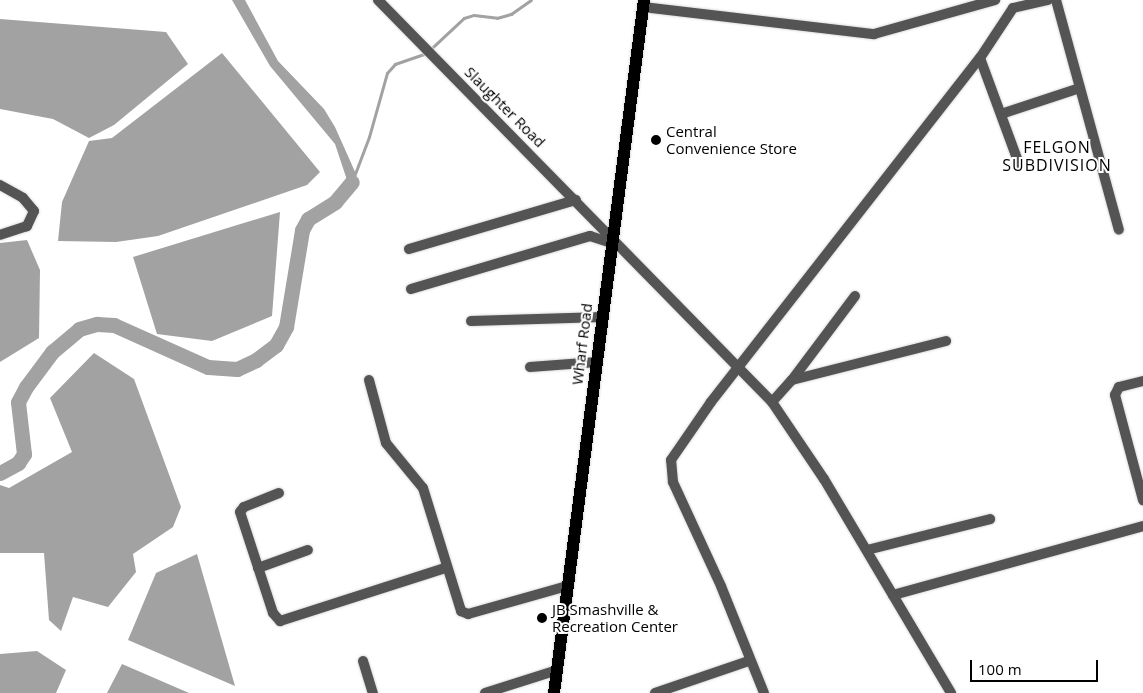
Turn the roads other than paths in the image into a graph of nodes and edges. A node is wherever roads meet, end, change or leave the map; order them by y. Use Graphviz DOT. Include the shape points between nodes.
graph roads {
  1 [pos="378,0"];
  2 [pos="995,0"];
  3 [pos="1048,0"];
  4 [pos="1056,0"];
  5 [pos="644,4"];
  6 [pos="1011,4"];
  7 [pos="980,58"];
  8 [pos="1080,88"];
  9 [pos="1001,114"];
  10 [pos="1019,164"];
  11 [pos="0,184"];
  12 [pos="576,200"];
  13 [pos="1119,230"];
  14 [pos="0,235"];
  15 [pos="612,239"];
  16 [pos="409,249"];
  17 [pos="411,289"];
  18 [pos="855,296"];
  19 [pos="603,317"];
  20 [pos="471,321"];
  21 [pos="946,341"];
  22 [pos="597,362"];
  23 [pos="530,367"];
  24 [pos="738,367"];
  25 [pos="368,380"];
  26 [pos="792,380"];
  27 [pos="1143,381"];
  28 [pos="772,402"];
  29 [pos="279,494"];
  30 [pos="1143,500"];
  31 [pos="990,519"];
  32 [pos="1143,526"];
  33 [pos="308,550"];
  34 [pos="867,550"];
  35 [pos="258,568"];
  36 [pos="445,568"];
  37 [pos="567,586"];
  38 [pos="893,595"];
  39 [pos="363,661"];
  40 [pos="749,662"];
  41 [pos="556,670"];
  42 [pos="373,693"];
  43 [pos="485,693"];
  44 [pos="554,693"];
  45 [pos="655,693"];
  46 [pos="764,693"];
  47 [pos="951,693"];
  1 -- 12 [label="street, Slaughter Road"];
  2 -- 5 [label="street" via="874,34"];
  3 -- 6 [label="street"];
  4 -- 8 [label="street"];
  5 -- 15 [label="main road, Wharf Road"];
  6 -- 7 [label="street"];
  7 -- 9 [label="street"];
  7 -- 24 [label="street" via="863,212"];
  8 -- 9 [label="street"];
  8 -- 13 [label="street"];
  9 -- 10 [label="street"];
  11 -- 14 [label="street" via="23,198 34,211 27,226"];
  12 -- 15 [label="street, Slaughter Road"];
  12 -- 16 [label="street"];
  15 -- 17 [label="street" via="590,236"];
  15 -- 19 [label="main road, Wharf Road"];
  15 -- 24 [label="street, Slaughter Road"];
  18 -- 26 [label="street"];
  19 -- 20 [label="street"];
  19 -- 22 [label="main road, Wharf Road"];
  21 -- 26 [label="street"];
  22 -- 23 [label="street"];
  22 -- 37 [label="main road, Wharf Road"];
  24 -- 28 [label="street, Slaughter Road"];
  24 -- 40 [label="street" via="681,446 670,467 672,482 721,586"];
  25 -- 36 [label="street" via="386,443 423,488"];
  26 -- 28 [label="street"];
  27 -- 30 [label="street" via="1119,388 1115,396"];
  28 -- 34 [label="street, Slaughter Road"];
  29 -- 35 [label="street" via="241,509 240,516"];
  31 -- 34 [label="street"];
  32 -- 38 [label="street"];
  33 -- 35 [label="street"];
  34 -- 38 [label="street, Slaughter Road"];
  35 -- 36 [label="street" via="273,613 277,619 285,621"];
  36 -- 37 [label="street" via="464,614"];
  37 -- 41 [label="main road, Wharf Road"];
  38 -- 47 [label="street, Slaughter Road"];
  39 -- 42 [label="street"];
  40 -- 45 [label="street"];
  40 -- 46 [label="street"];
  41 -- 43 [label="street"];
  41 -- 44 [label="main road, Wharf Road"];
}
